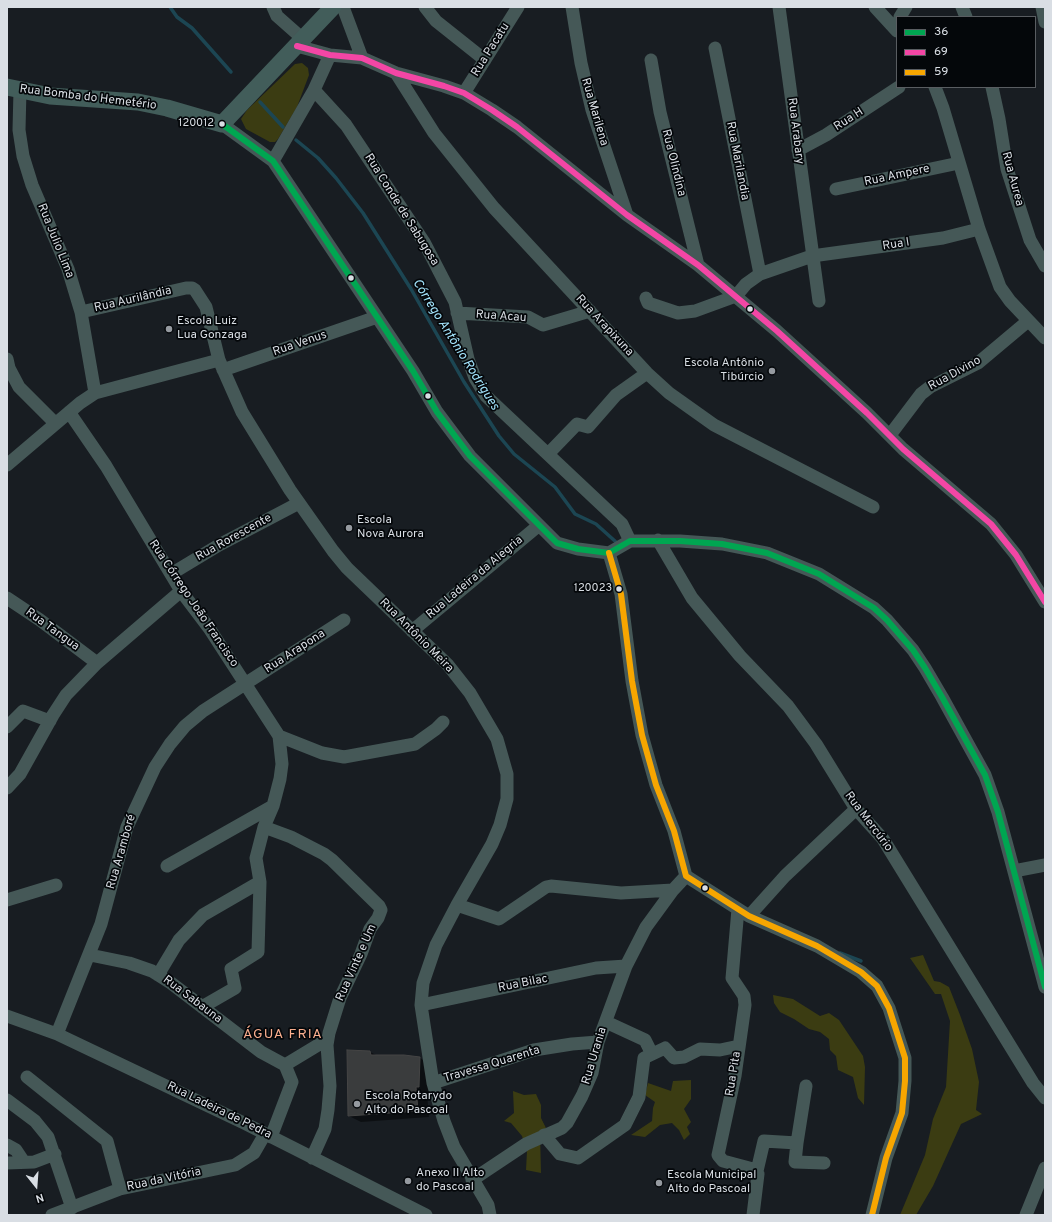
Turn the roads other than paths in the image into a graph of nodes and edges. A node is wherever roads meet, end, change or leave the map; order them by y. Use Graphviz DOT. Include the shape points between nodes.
graph roads {
  1 [pos="273,7"];
  2 [pos="333,7"];
  3 [pos="343,7"];
  4 [pos="518,7"];
  5 [pos="572,7"];
  6 [pos="779,7"];
  7 [pos="875,7"];
  8 [pos="906,7"];
  9 [pos="1042,7"];
  10 [pos="430,9"];
  11 [pos="901,16"];
  12 [pos="1045,22"];
  13 [pos="896,23"];
  14 [pos="300,42"];
  15 [pos="715,48"];
  16 [pos="330,55"];
  17 [pos="362,58"];
  18 [pos="485,60"];
  19 [pos="651,60"];
  20 [pos="396,73"];
  21 [pos="14,88"];
  22 [pos="897,88"];
  23 [pos="935,88"];
  24 [pos="992,88"];
  25 [pos="314,90"];
  26 [pos="464,93"];
  27 [pos="222,124"];
  28 [pos="798,150"];
  29 [pos="273,160"];
  30 [pos="959,163"];
  31 [pos="836,189"];
  32 [pos="626,215"];
  33 [pos="979,229"];
  34 [pos="812,256"];
  35 [pos="698,265"];
  36 [pos="1045,266"];
  37 [pos="760,274"];
  38 [pos="186,288"];
  39 [pos="736,296"];
  40 [pos="646,298"];
  41 [pos="819,301"];
  42 [pos="590,311"];
  43 [pos="81,312"];
  44 [pos="457,313"];
  45 [pos="377,317"];
  46 [pos="1028,320"];
  47 [pos="1045,338"];
  48 [pos="7,359"];
  49 [pos="221,365"];
  50 [pos="647,373"];
  51 [pos="94,393"];
  52 [pos="69,412"];
  53 [pos="55,423"];
  54 [pos="890,435"];
  55 [pos="548,454"];
  56 [pos="7,465"];
  57 [pos="299,503"];
  58 [pos="873,507"];
  59 [pos="538,526"];
  60 [pos="658,540"];
  61 [pos="630,541"];
  62 [pos="609,553"];
  63 [pos="171,574"];
  64 [pos="181,591"];
  65 [pos="7,598"];
  66 [pos="1045,602"];
  67 [pos="344,620"];
  68 [pos="412,631"];
  69 [pos="97,663"];
  70 [pos="246,684"];
  71 [pos="50,721"];
  72 [pos="443,722"];
  73 [pos="7,727"];
  74 [pos="279,736"];
  75 [pos="7,788"];
  76 [pos="273,806"];
  77 [pos="856,809"];
  78 [pos="264,827"];
  79 [pos="1045,865"];
  80 [pos="167,866"];
  81 [pos="1014,871"];
  82 [pos="686,876"];
  83 [pos="260,882"];
  84 [pos="56,885"];
  85 [pos="673,890"];
  86 [pos="7,900"];
  87 [pos="457,905"];
  88 [pos="744,912"];
  89 [pos="90,955"];
  90 [pos="626,966"];
  91 [pos="158,975"];
  92 [pos="1045,987"];
  93 [pos="421,1005"];
  94 [pos="202,1007"];
  95 [pos="7,1016"];
  96 [pos="606,1022"];
  97 [pos="57,1034"];
  98 [pos="328,1039"];
  99 [pos="598,1042"];
  100 [pos="739,1046"];
  101 [pos="652,1054"];
  102 [pos="285,1065"];
  103 [pos="27,1077"];
  104 [pos="433,1083"];
  105 [pos="806,1086"];
  106 [pos="1045,1098"];
  107 [pos="7,1100"];
  108 [pos="268,1135"];
  109 [pos="544,1135"];
  110 [pos="797,1143"];
  111 [pos="7,1145"];
  112 [pos="55,1154"];
  113 [pos="312,1158"];
  114 [pos="24,1162"];
  115 [pos="7,1163"];
  116 [pos="824,1163"];
  117 [pos="1045,1168"];
  118 [pos="756,1171"];
  119 [pos="472,1180"];
  120 [pos="120,1189"];
  121 [pos="72,1208"];
  122 [pos="52,1215"];
  123 [pos="426,1215"];
  124 [pos="490,1215"];
  125 [pos="753,1215"];
  126 [pos="872,1215"];
  127 [pos="1026,1215"];
  1 -- 14 [label="street" via="277,16"];
  2 -- 14 [label="main road"];
  3 -- 17 [label="street"];
  4 -- 18 [label="street, Rua Pacatu"];
  5 -- 32 [label="street, Rua Marilena" via="592,110"];
  6 -- 28 [label="street, Rua Arabary"];
  7 -- 13 [label="street"];
  8 -- 11 [label="street"];
  9 -- 12 [label="street"];
  10 -- 18 [label="street" via="436,21"];
  14 -- 16 [label="street"];
  14 -- 27 [label="main road"];
  15 -- 37 [label="street, Rua Marilandia"];
  16 -- 17 [label="street"];
  16 -- 25 [label="street"];
  17 -- 20 [label="street"];
  18 -- 26 [label="street, Rua Pacatu"];
  19 -- 35 [label="street, Rua Olindina" via="660,112"];
  20 -- 26 [label="street"];
  20 -- 42 [label="street, Rua Arapixuna" via="434,133 494,208"];
  21 -- 27 [label="main road, Rua Bomba do Hemetério" via="50,96 138,102"];
  21 -- 43 [label="street, Rua Julio Lima" via="23,156 32,185 68,269"];
  22 -- 28 [label="street, Rua H" via="826,135"];
  23 -- 30 [label="street"];
  24 -- 36 [label="street, Rua Aurea" via="1007,170 1030,240"];
  25 -- 29 [label="street"];
  25 -- 44 [label="street, Rua Conde de Sabugosa" via="346,125 424,242 455,302"];
  26 -- 32 [label="street" via="517,127"];
  27 -- 29 [label="street"];
  28 -- 34 [label="street, Rua Arabary"];
  29 -- 45 [label="street"];
  30 -- 31 [label="street, Rua Ampere"];
  30 -- 33 [label="street"];
  32 -- 35 [label="street"];
  33 -- 34 [label="street, Rua I" via="943,238"];
  33 -- 46 [label="street" via="1000,287"];
  34 -- 37 [label="street, Rua I"];
  34 -- 41 [label="street, Rua Arabary"];
  35 -- 39 [label="street"];
  37 -- 39 [label="street"];
  38 -- 43 [label="street, Rua Aurilândia"];
  38 -- 49 [label="street, Rua Antônio Meira" via="192,288 203,300"];
  39 -- 40 [label="street" via="702,309 678,313 648,303"];
  39 -- 54 [label="street"];
  42 -- 44 [label="street, Rua Acau" via="543,325 528,317"];
  42 -- 50 [label="street, Rua Arapixuna"];
  43 -- 51 [label="street, Rua Julio Lima"];
  44 -- 55 [label="street, Rua Conde de Sabugosa" via="468,359 475,378 486,396"];
  45 -- 49 [label="street, Rua Venus"];
  45 -- 59 [label="street" via="413,370 437,412 470,456"];
  46 -- 47 [label="street"];
  46 -- 54 [label="street, Rua Divino" via="978,364 930,386"];
  48 -- 53 [label="street" via="19,387"];
  49 -- 51 [label="street, Rua Venus"];
  49 -- 57 [label="street, Rua Antônio Meira" via="242,412"];
  50 -- 55 [label="street" via="616,395 588,427 577,424"];
  50 -- 58 [label="street, Rua Arapixuna" via="669,393 714,425"];
  51 -- 52 [label="street"];
  52 -- 53 [label="street"];
  52 -- 63 [label="street, Rua Córrego João Francisco" via="106,466"];
  53 -- 56 [label="street"];
  54 -- 66 [label="street" via="942,484 991,524 1016,555"];
  55 -- 61 [label="street, Rua Conde de Sabugosa" via="622,524"];
  57 -- 63 [label="street, Rua Rorescente" via="218,545"];
  57 -- 68 [label="street, Rua Antônio Meira" via="347,568"];
  59 -- 62 [label="street" via="557,543"];
  59 -- 68 [label="street, Rua Ladeira da Alegria"];
  60 -- 61 [label="street"];
  60 -- 77 [label="street, Rua Mercúrio" via="692,598 740,656 788,706 816,744"];
  60 -- 81 [label="street" via="722,544 767,554 819,574 874,608 921,662 978,764 998,812"];
  61 -- 62 [label="street"];
  62 -- 82 [label="street" via="623,605 642,735"];
  63 -- 64 [label="street, Rua Córrego João Francisco"];
  64 -- 69 [label="street"];
  64 -- 70 [label="street, Rua Córrego João Francisco"];
  65 -- 69 [label="street, Rua Tangua"];
  67 -- 70 [label="street, Rua Arapona"];
  68 -- 87 [label="street, Rua Antônio Meira" via="448,664 470,693 497,739 507,774 507,799 500,825"];
  69 -- 71 [label="street" via="66,695"];
  70 -- 74 [label="street, Rua Córrego João Francisco"];
  70 -- 89 [label="street, Rua Aramboré" via="203,711 185,726 155,767 127,827"];
  71 -- 73 [label="street" via="23,711"];
  71 -- 75 [label="street" via="20,774"];
  72 -- 74 [label="street" via="414,744 344,757 322,753"];
  74 -- 76 [label="street, Rua Córrego João Francisco" via="282,764"];
  76 -- 78 [label="street, Rua Córrego João Francisco"];
  76 -- 80 [label="street"];
  77 -- 88 [label="street"];
  77 -- 106 [label="street, Rua Mercúrio" via="883,838"];
  78 -- 83 [label="street, Rua Córrego João Francisco" via="256,858"];
  78 -- 98 [label="street, Rua Vinte e Um" via="324,854 380,908 380,915 370,929 340,998"];
  79 -- 81 [label="street"];
  81 -- 92 [label="street"];
  82 -- 85 [label="street, Rua Urania"];
  82 -- 88 [label="street"];
  83 -- 91 [label="street" via="203,915 179,940"];
  83 -- 94 [label="street, Rua Córrego João Francisco" via="258,952 231,969 235,988"];
  84 -- 86 [label="street"];
  85 -- 87 [label="street" via="621,893 552,886 541,890 499,919"];
  85 -- 90 [label="street, Rua Urania" via="646,927"];
  87 -- 93 [label="street, Rua Antônio Meira" via="433,953 423,983"];
  88 -- 100 [label="street, Rua Pita" via="732,970 732,978 744,996 745,1005"];
  88 -- 126 [label="street" via="818,946 861,972 877,986 890,1008 904,1058 905,1081 902,1113 886,1158"];
  89 -- 91 [label="street, Rua Sabauna" via="129,963"];
  89 -- 97 [label="street, Rua Aramboré"];
  90 -- 93 [label="street, Rua Bilac" via="596,968"];
  90 -- 96 [label="street, Rua Urania"];
  91 -- 94 [label="street, Rua Sabauna"];
  93 -- 104 [label="street, Rua Antônio Meira"];
  94 -- 102 [label="street, Rua Sabauna" via="261,1052"];
  95 -- 97 [label="street, Rua Ladeira de Pedra"];
  96 -- 99 [label="street, Rua Urania"];
  96 -- 101 [label="street" via="645,1040"];
  97 -- 108 [label="street, Rua Ladeira de Pedra"];
  98 -- 102 [label="street"];
  98 -- 113 [label="street, Rua Vinte e Um" via="328,1110 325,1129"];
  99 -- 104 [label="street, Travessa Quarenta" via="534,1050"];
  99 -- 109 [label="street, Rua Urania" via="592,1073 572,1115 562,1128"];
  100 -- 101 [label="street" via="720,1050 700,1050 674,1058 665,1048"];
  100 -- 118 [label="street, Rua Pita" via="718,1155 723,1161"];
  101 -- 109 [label="street" via="644,1058 639,1097 625,1126 578,1158 560,1154"];
  102 -- 108 [label="street, Rua da Vitória" via="292,1082"];
  103 -- 120 [label="street" via="107,1141"];
  104 -- 119 [label="street, Rua Antônio Meira" via="454,1147"];
  105 -- 110 [label="street"];
  107 -- 112 [label="street" via="35,1121 48,1137"];
  108 -- 113 [label="street, Rua Ladeira de Pedra"];
  108 -- 120 [label="street, Rua da Vitória" via="254,1153 235,1165"];
  109 -- 119 [label="street, Rua Urania"];
  110 -- 116 [label="street" via="795,1162"];
  110 -- 118 [label="street" via="764,1140"];
  111 -- 114 [label="street" via="16,1150"];
  112 -- 114 [label="street" via="34,1162"];
  112 -- 121 [label="street"];
  113 -- 123 [label="street, Rua Ladeira de Pedra"];
  114 -- 115 [label="street"];
  117 -- 127 [label="street"];
  118 -- 125 [label="street" via="758,1177"];
  119 -- 124 [label="street, Rua Antônio Meira" via="488,1205"];
  120 -- 121 [label="street, Rua da Vitória"];
  121 -- 122 [label="street, Rua da Vitória"];
}
